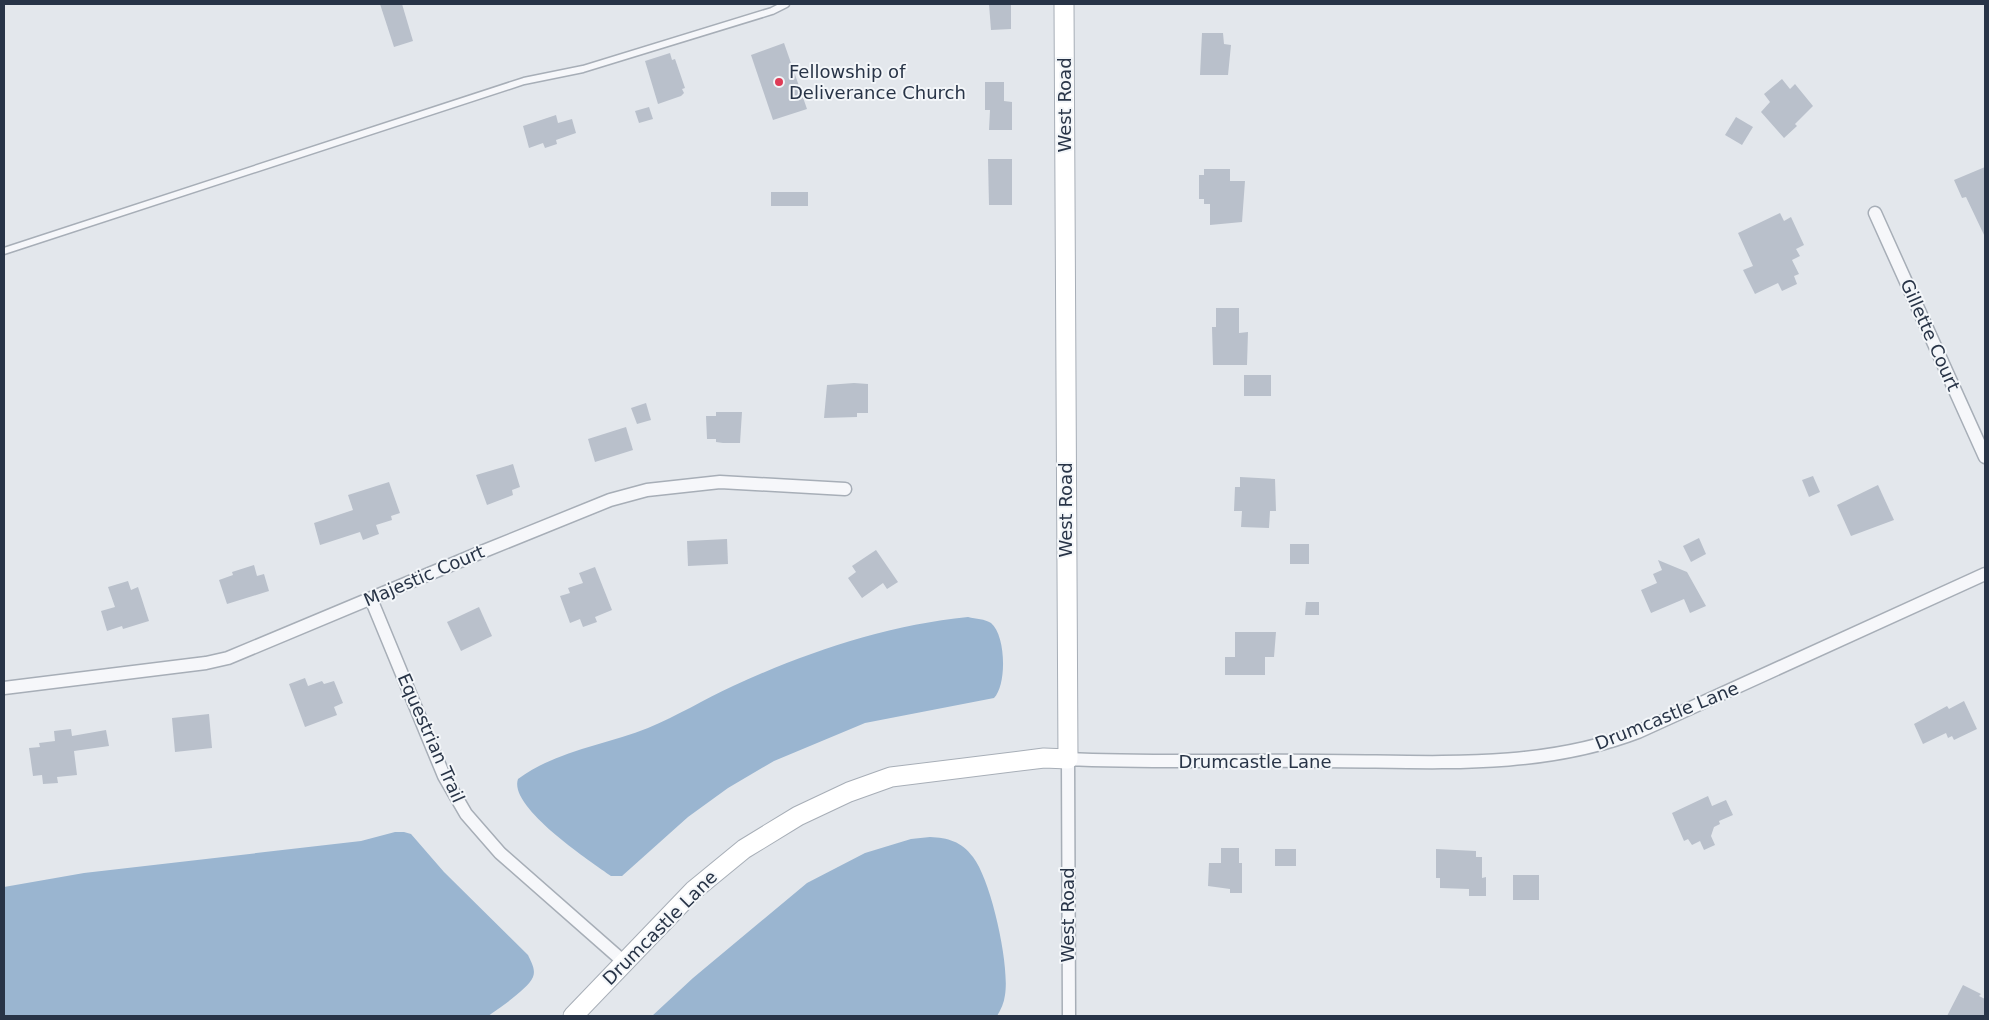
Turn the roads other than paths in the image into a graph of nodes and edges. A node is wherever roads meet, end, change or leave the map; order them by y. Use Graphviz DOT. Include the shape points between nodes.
graph roads {
  1 [pos="786,4"];
  2 [pos="1064,4"];
  3 [pos="1875,213"];
  4 [pos="4,251"];
  5 [pos="1985,457"];
  6 [pos="845,489"];
  7 [pos="1985,574"];
  8 [pos="371,598"];
  9 [pos="4,688"];
  10 [pos="1068,759"];
  11 [pos="624,962"];
  12 [pos="573,1016"];
  13 [pos="1069,1016"];
  1 -- 4 [label="lane" via="583,69 524,81"];
  2 -- 10 [label="street, West Road"];
  3 -- 5 [label="street, Gillette Court"];
  6 -- 8 [label="street, Majestic Court" via="720,482 647,490 610,500"];
  7 -- 10 [label="street, Drumcastle Lane" via="1638,732 1604,745 1551,756 1517,760 1403,762"];
  8 -- 9 [label="street, Majestic Court" via="255,648 206,663"];
  8 -- 11 [label="street, Equestrian Trail" via="444,776 466,814 500,853"];
  10 -- 11 [label="street, Drumcastle Lane" via="1044,758 891,776 849,792 798,816 744,849 694,890"];
  10 -- 13 [label="street, West Road"];
  11 -- 12 [label="street, Drumcastle Lane"];
}
